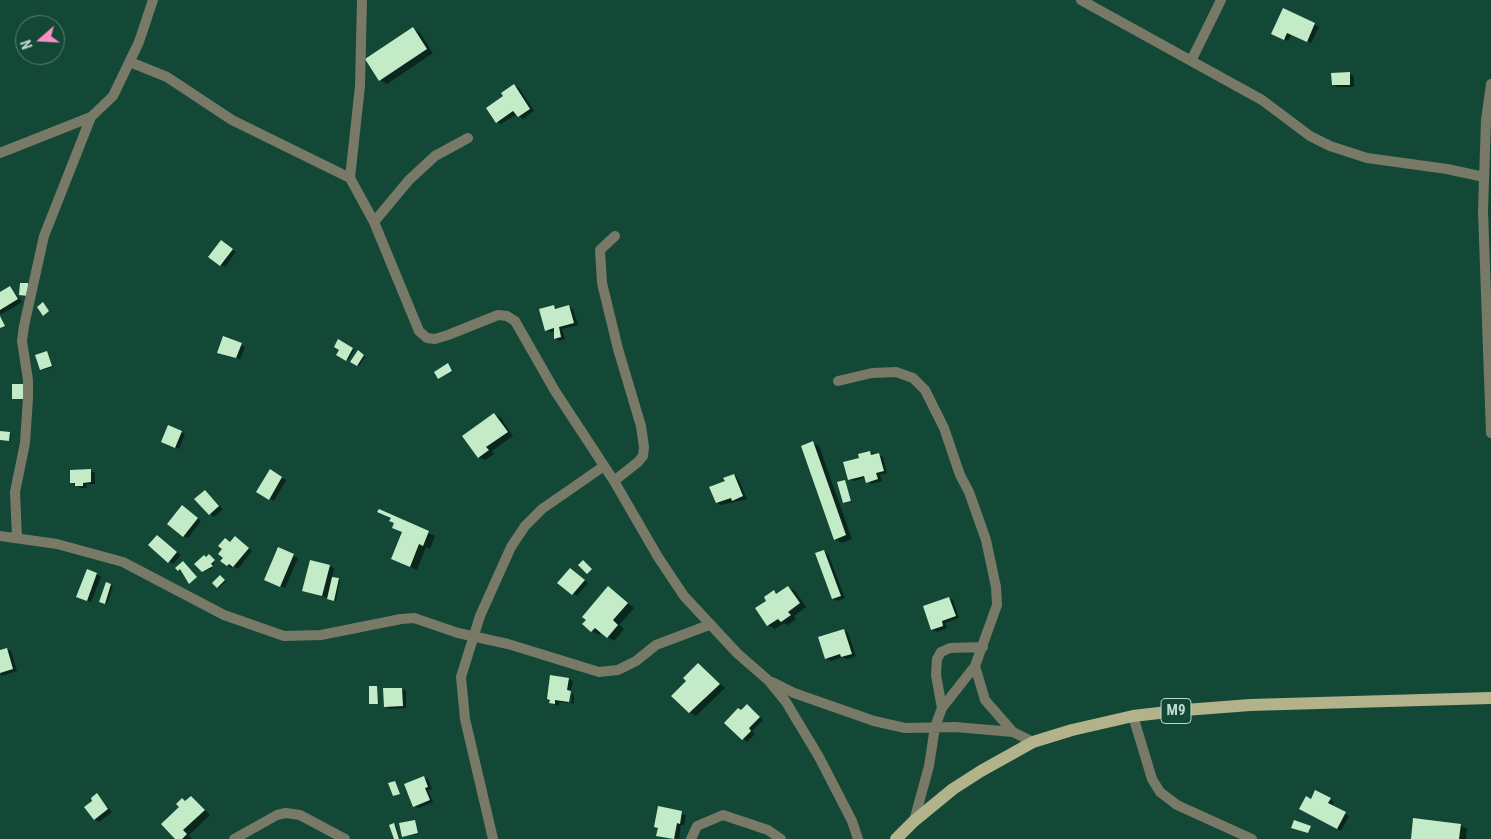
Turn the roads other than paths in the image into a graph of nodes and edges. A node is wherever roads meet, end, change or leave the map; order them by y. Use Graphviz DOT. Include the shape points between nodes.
graph roads {
  1 [pos="153,0"];
  2 [pos="362,0"];
  3 [pos="1081,0"];
  4 [pos="1221,0"];
  5 [pos="1192,60"];
  6 [pos="130,62"];
  7 [pos="1491,84"];
  8 [pos="91,118"];
  9 [pos="468,138"];
  10 [pos="0,153"];
  11 [pos="1484,177"];
  12 [pos="350,178"];
  13 [pos="1487,208"];
  14 [pos="374,222"];
  15 [pos="615,236"];
  16 [pos="838,381"];
  17 [pos="1491,433"];
  18 [pos="604,466"];
  19 [pos="614,481"];
  20 [pos="0,536"];
  21 [pos="17,537"];
  22 [pos="709,625"];
  23 [pos="474,638"];
  24 [pos="983,648"];
  25 [pos="975,666"];
  26 [pos="769,681"];
  27 [pos="1491,698"];
  28 [pos="942,708"];
  29 [pos="1134,716"];
  30 [pos="935,727"];
  31 [pos="1013,732"];
  32 [pos="1033,742"];
  33 [pos="914,821"];
  34 [pos="234,839"];
  35 [pos="345,839"];
  36 [pos="493,839"];
  37 [pos="691,839"];
  38 [pos="781,839"];
  39 [pos="858,839"];
  40 [pos="896,839"];
  41 [pos="1252,839"];
  1 -- 6 [label="street"];
  2 -- 12 [label="street" via="360,86"];
  3 -- 5 [label="street"];
  4 -- 5 [label="street"];
  5 -- 11 [label="street" via="1262,100 1310,136 1330,146 1368,158"];
  6 -- 8 [label="street" via="113,96"];
  6 -- 12 [label="street" via="167,77 232,120"];
  7 -- 11 [label="street"];
  8 -- 10 [label="street"];
  8 -- 21 [label="street" via="44,236 25,320 22,341 28,398 25,443 15,492"];
  9 -- 14 [label="street" via="435,156 409,180"];
  11 -- 13 [label="street"];
  12 -- 14 [label="street"];
  13 -- 17 [label="street"];
  14 -- 18 [label="street" via="419,331 427,338 435,339 498,315 515,321 555,391"];
  15 -- 19 [label="street" via="600,250 601,276 644,447 638,462"];
  16 -- 24 [label="street" via="872,373 896,372 912,378 925,390 944,428 986,540 997,605"];
  18 -- 19 [label="street"];
  18 -- 23 [label="street" via="542,509 525,526 500,572"];
  19 -- 22 [label="street" via="658,557 684,596"];
  20 -- 21 [label="street"];
  21 -- 23 [label="street" via="123,562 240,622 284,636 321,635 414,618"];
  22 -- 23 [label="street" via="656,645 618,670 599,672 508,644"];
  22 -- 26 [label="street"];
  23 -- 36 [label="street" via="461,677 465,719"];
  24 -- 25 [label="street"];
  24 -- 28 [label="street" via="950,648 941,652 936,675"];
  25 -- 28 [label="street"];
  25 -- 31 [label="street" via="985,700"];
  26 -- 30 [label="street" via="874,722 905,728"];
  26 -- 39 [label="street" via="786,702 819,757"];
  27 -- 29 [label="main road, M9" via="1250,705"];
  28 -- 30 [label="street"];
  29 -- 32 [label="main road, M9"];
  29 -- 41 [label="street" via="1145,758 1160,792 1178,805"];
  30 -- 31 [label="street"];
  30 -- 33 [label="street" via="929,766"];
  31 -- 32 [label="street"];
  32 -- 33 [label="main road, M9" via="960,785"];
  33 -- 40 [label="main road, M9"];
  34 -- 35 [label="street" via="276,815 286,813 300,815"];
  37 -- 38 [label="street" via="697,826 723,815 768,830"];
}
